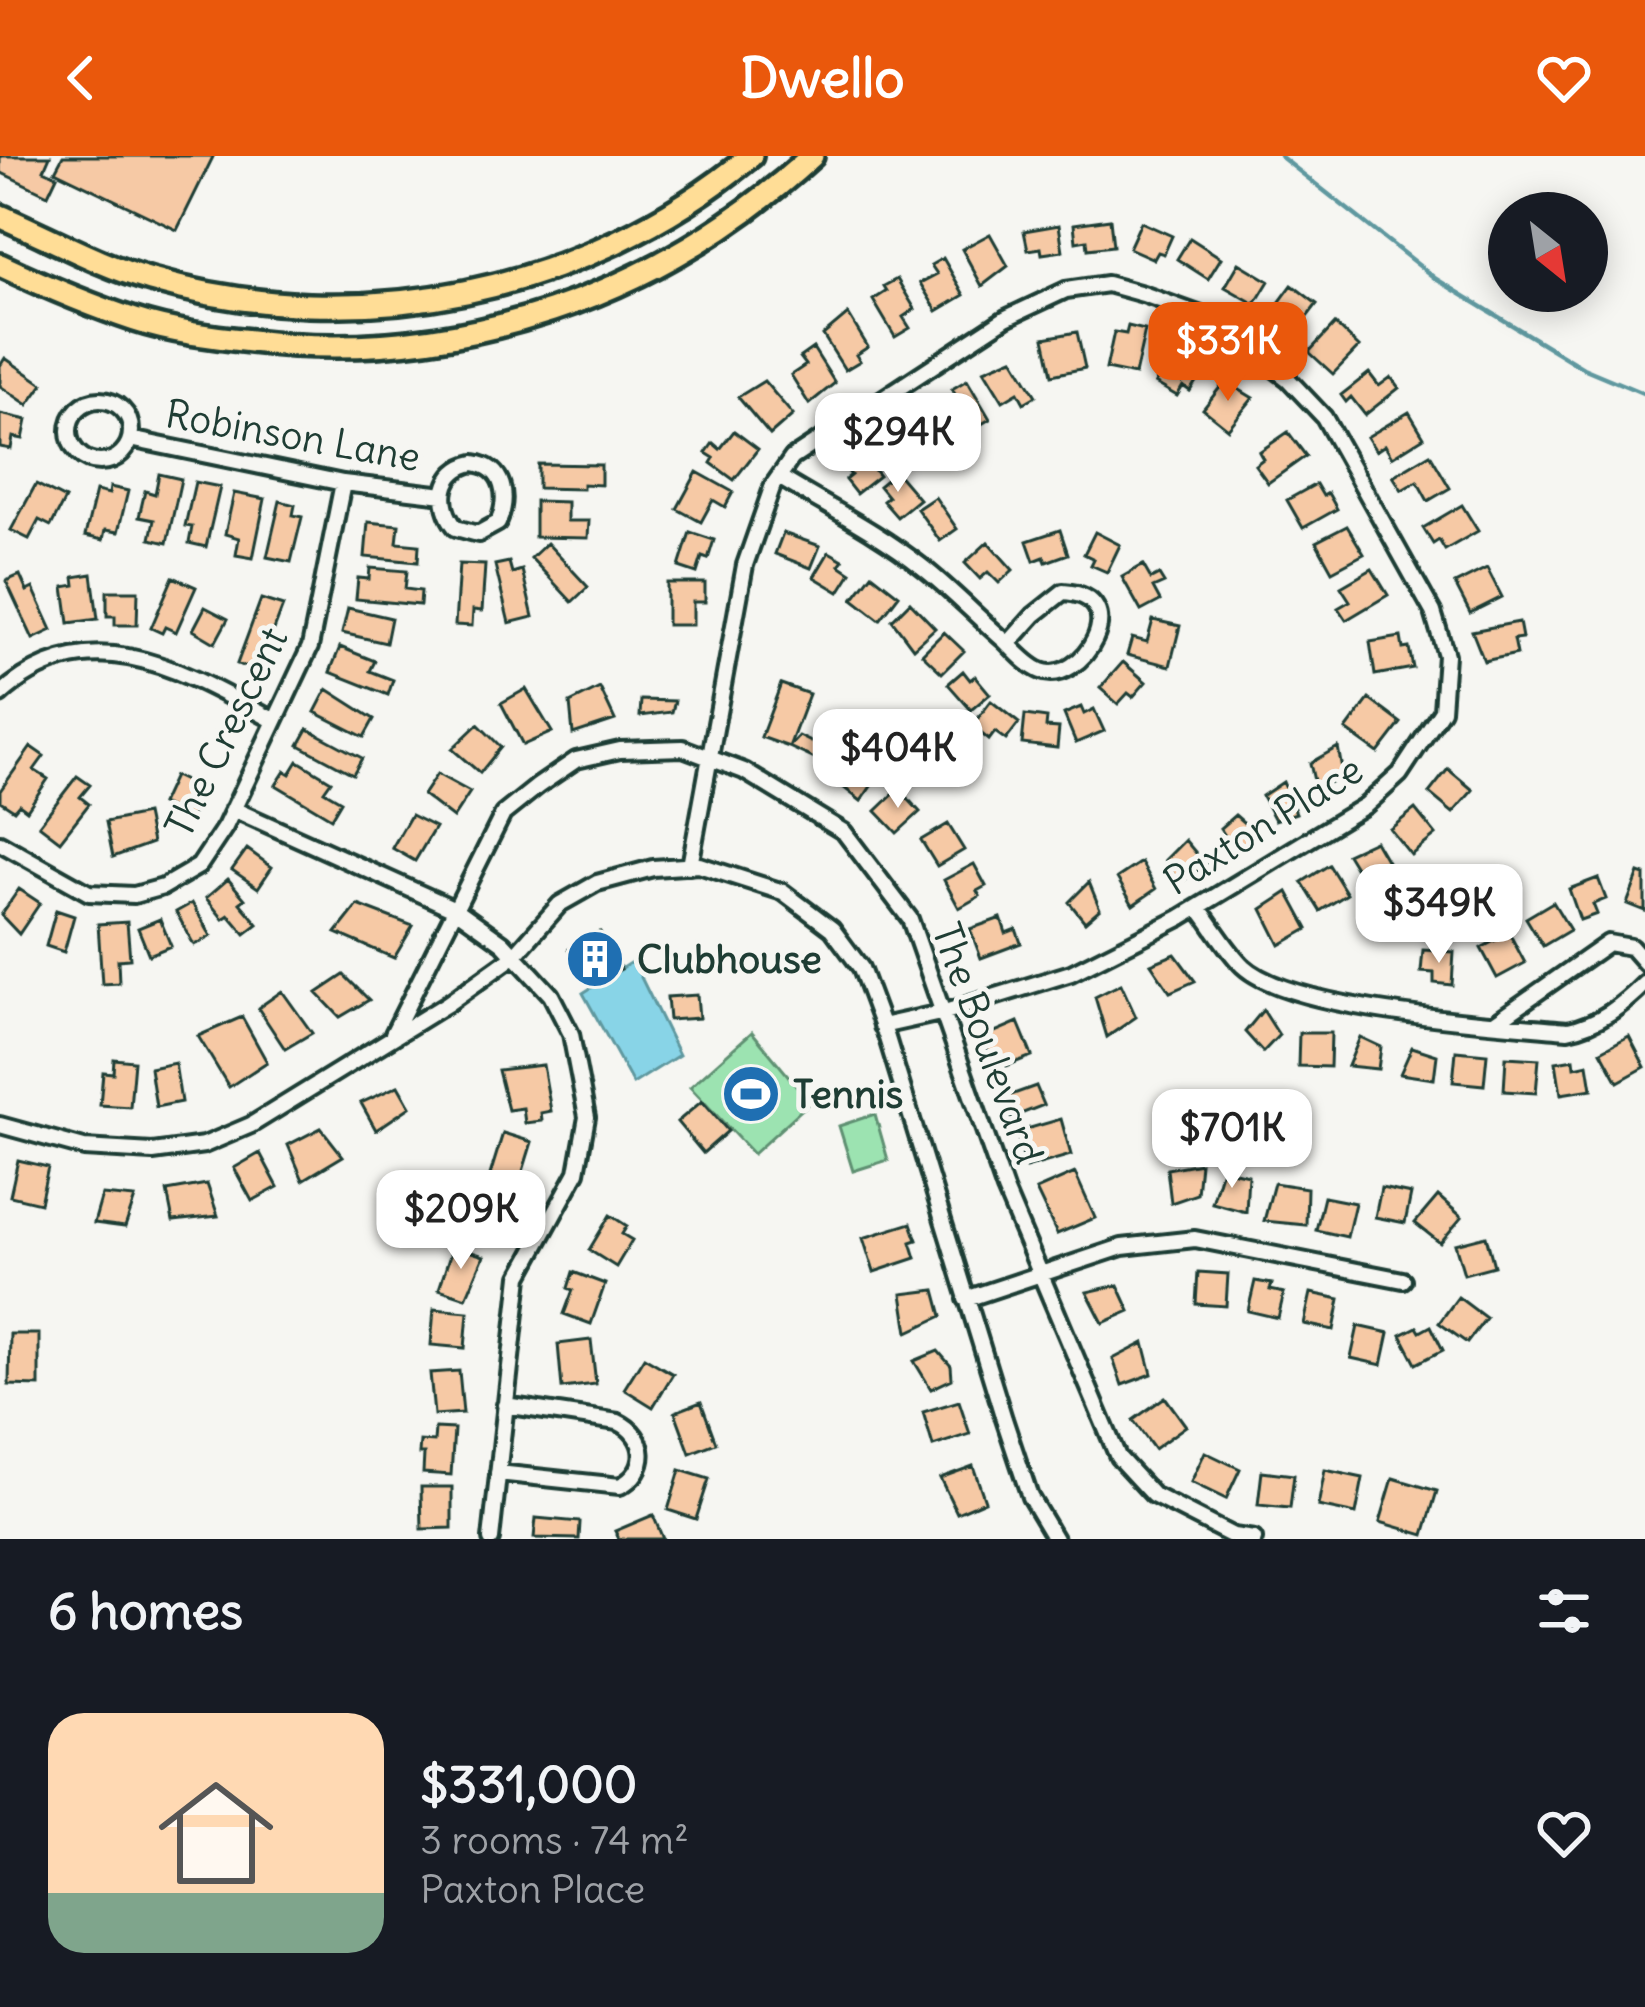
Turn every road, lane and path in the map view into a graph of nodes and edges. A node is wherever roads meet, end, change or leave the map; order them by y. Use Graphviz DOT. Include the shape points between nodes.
graph roads {
  1 [pos="751,156"];
  2 [pos="812,156"];
  3 [pos="0,216"];
  4 [pos="0,265"];
  5 [pos="130,440"];
  6 [pos="779,477"];
  7 [pos="343,483"];
  8 [pos="444,495"];
  9 [pos="1008,644"];
  10 [pos="0,695"];
  11 [pos="275,721"];
  12 [pos="712,759"];
  13 [pos="233,809"];
  14 [pos="0,843"];
  15 [pos="689,866"];
  16 [pos="1198,907"];
  17 [pos="457,910"];
  18 [pos="514,956"];
  19 [pos="1645,964"];
  20 [pos="1645,983"];
  21 [pos="945,1012"];
  22 [pos="1494,1023"];
  23 [pos="882,1026"];
  24 [pos="391,1039"];
  25 [pos="0,1125"];
  26 [pos="1041,1274"];
  27 [pos="1403,1280"];
  28 [pos="966,1299"];
  29 [pos="505,1405"];
  30 [pos="498,1473"];
  31 [pos="491,1539"];
  32 [pos="1055,1539"];
  33 [pos="1254,1539"];
  1 -- 3 [label="main road" via="672,212 562,266 443,298 349,308 232,300 166,284"];
  2 -- 4 [label="main road" via="714,234 613,288 510,324 406,343 301,347 138,322"];
  5 -- 5 [label="street, Robinson Lane" via="124,410 106,400 86,403 69,428 73,448 99,462 118,456"];
  5 -- 7 [label="street, Robinson Lane"];
  6 -- 9 [label="street" via="920,565"];
  6 -- 12 [label="street, Paxton Place" via="746,565"];
  6 -- 16 [label="street, Paxton Place" via="792,458 929,366 1066,290 1107,284 1207,316 1288,379 1324,416 1433,613 1446,656 1442,710 1400,774 1366,805"];
  7 -- 8 [label="street, Robinson Lane"];
  7 -- 11 [label="street, The Crescent" via="310,647"];
  8 -- 8 [label="street, Robinson Lane" via="447,518 467,532 488,532 502,514 501,483 489,465 453,470"];
  9 -- 9 [label="street" via="1040,671 1060,672 1094,642 1098,614 1091,601 1063,592"];
  10 -- 11 [label="street" via="54,662 128,656 171,665"];
  11 -- 13 [label="street, The Crescent"];
  12 -- 15 [label="street, Paxton Place"];
  12 -- 17 [label="street, The Boulevard" via="683,748 576,760 503,814"];
  12 -- 21 [label="street, The Boulevard" via="844,832 910,920"];
  13 -- 14 [label="street, The Crescent" via="200,866 134,896 89,893"];
  13 -- 17 [label="street"];
  15 -- 18 [label="street" via="597,883 560,904"];
  15 -- 23 [label="street" via="783,892 832,929 861,968"];
  16 -- 21 [label="street, Paxton Place" via="1071,973"];
  16 -- 22 [label="street" via="1244,967 1278,988"];
  17 -- 18 [label="street"];
  17 -- 24 [label="street, The Boulevard"];
  18 -- 24 [label="street"];
  18 -- 29 [label="street" via="551,995 571,1034 586,1117 577,1172 520,1276"];
  19 -- 22 [label="street" via="1631,947 1608,943"];
  20 -- 22 [label="street" via="1585,1026"];
  21 -- 23 [label="street, Paxton Place"];
  21 -- 26 [label="street, The Boulevard"];
  23 -- 28 [label="street"];
  24 -- 25 [label="street" via="204,1145 84,1148"];
  26 -- 27 [label="street" via="1122,1246 1195,1239"];
  26 -- 28 [label="street"];
  26 -- 33 [label="street, The Boulevard" via="1118,1457 1153,1495"];
  28 -- 32 [label="street" via="1030,1497"];
  29 -- 30 [label="street"];
  29 -- 30 [label="street" via="618,1422 630,1428 643,1458 634,1479 620,1486"];
  30 -- 31 [label="street"];
}
